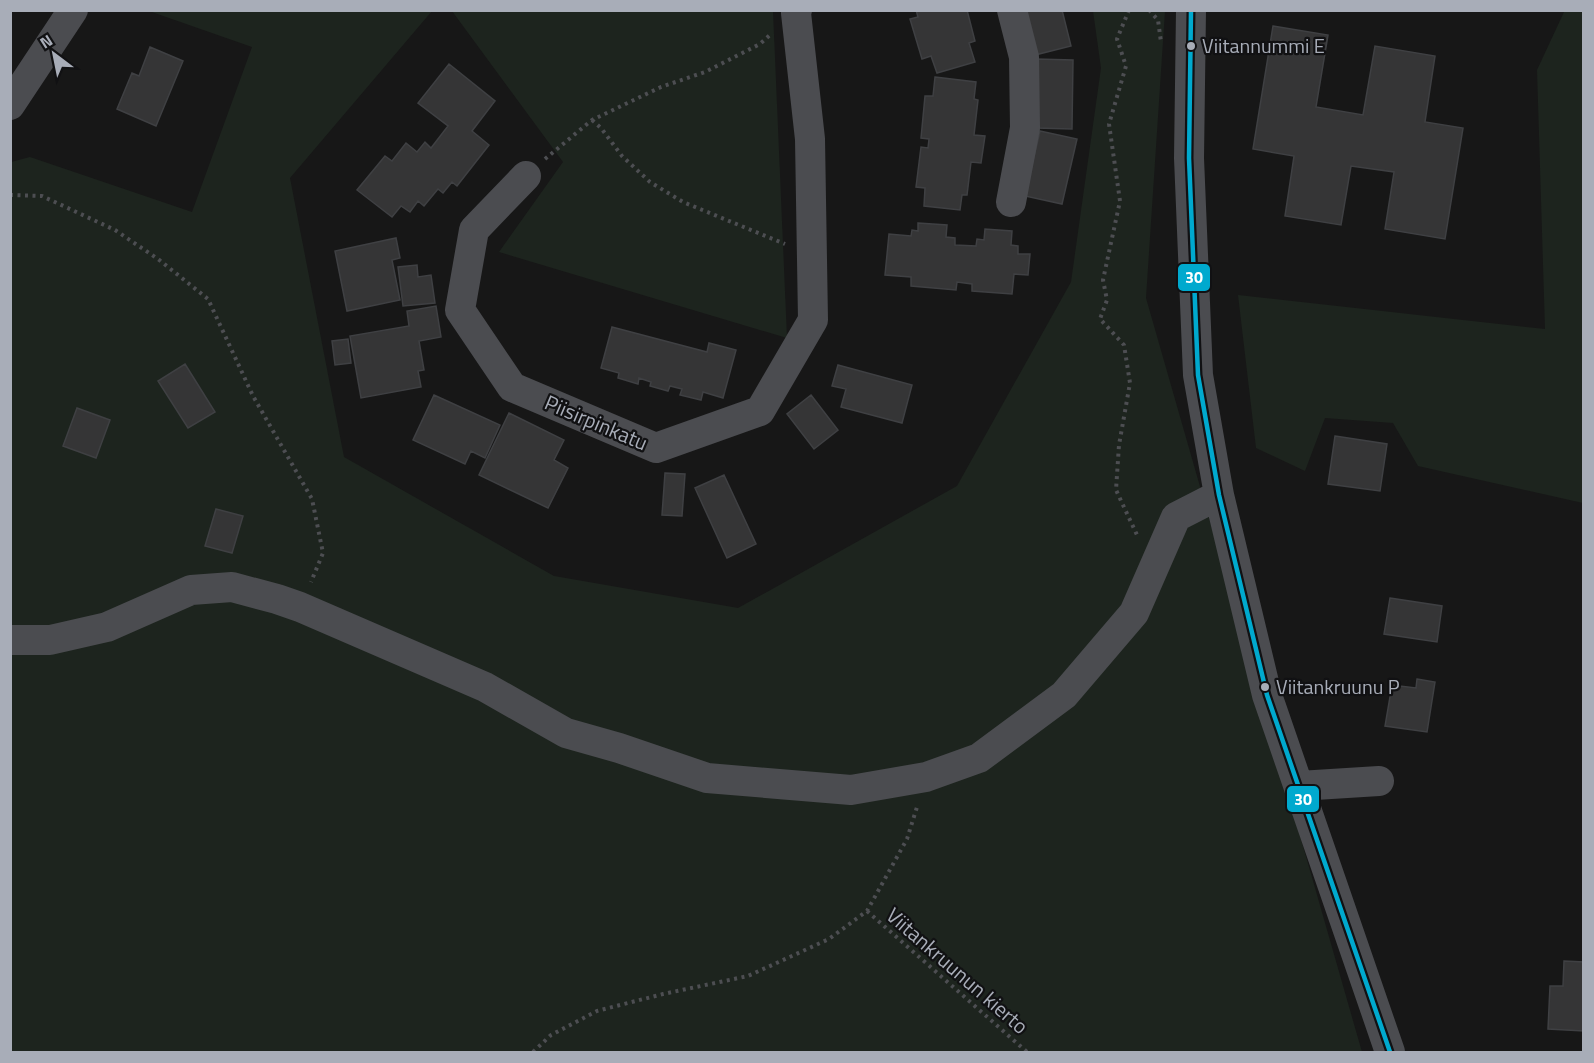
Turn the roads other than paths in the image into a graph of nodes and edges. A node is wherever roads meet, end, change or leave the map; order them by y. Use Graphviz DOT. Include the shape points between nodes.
graph roads {
  1 [pos="73,10"];
  2 [pos="1012,10"];
  3 [pos="1191,10"];
  4 [pos="796,12"];
  5 [pos="10,105"];
  6 [pos="526,176"];
  7 [pos="1011,202"];
  8 [pos="1219,495"];
  9 [pos="10,640"];
  10 [pos="1379,781"];
  11 [pos="1299,786"];
  12 [pos="1390,1053"];
  1 -- 5 [label="street"];
  2 -- 7 [label="street" via="1024,57 1025,128"];
  3 -- 8 [label="street" via="1189,158 1198,375"];
  4 -- 6 [label="street, Piisirpinkatu" via="810,139 813,320 760,411 656,448 512,387 460,310 474,230"];
  8 -- 9 [label="street" via="1176,517 1134,613 1064,695 979,758 926,777 851,790 707,778 566,733 485,687 300,607 232,587 191,590 107,627 50,640"];
  8 -- 11 [label="street" via="1268,694"];
  10 -- 11 [label="street"];
  11 -- 12 [label="street"];
}
